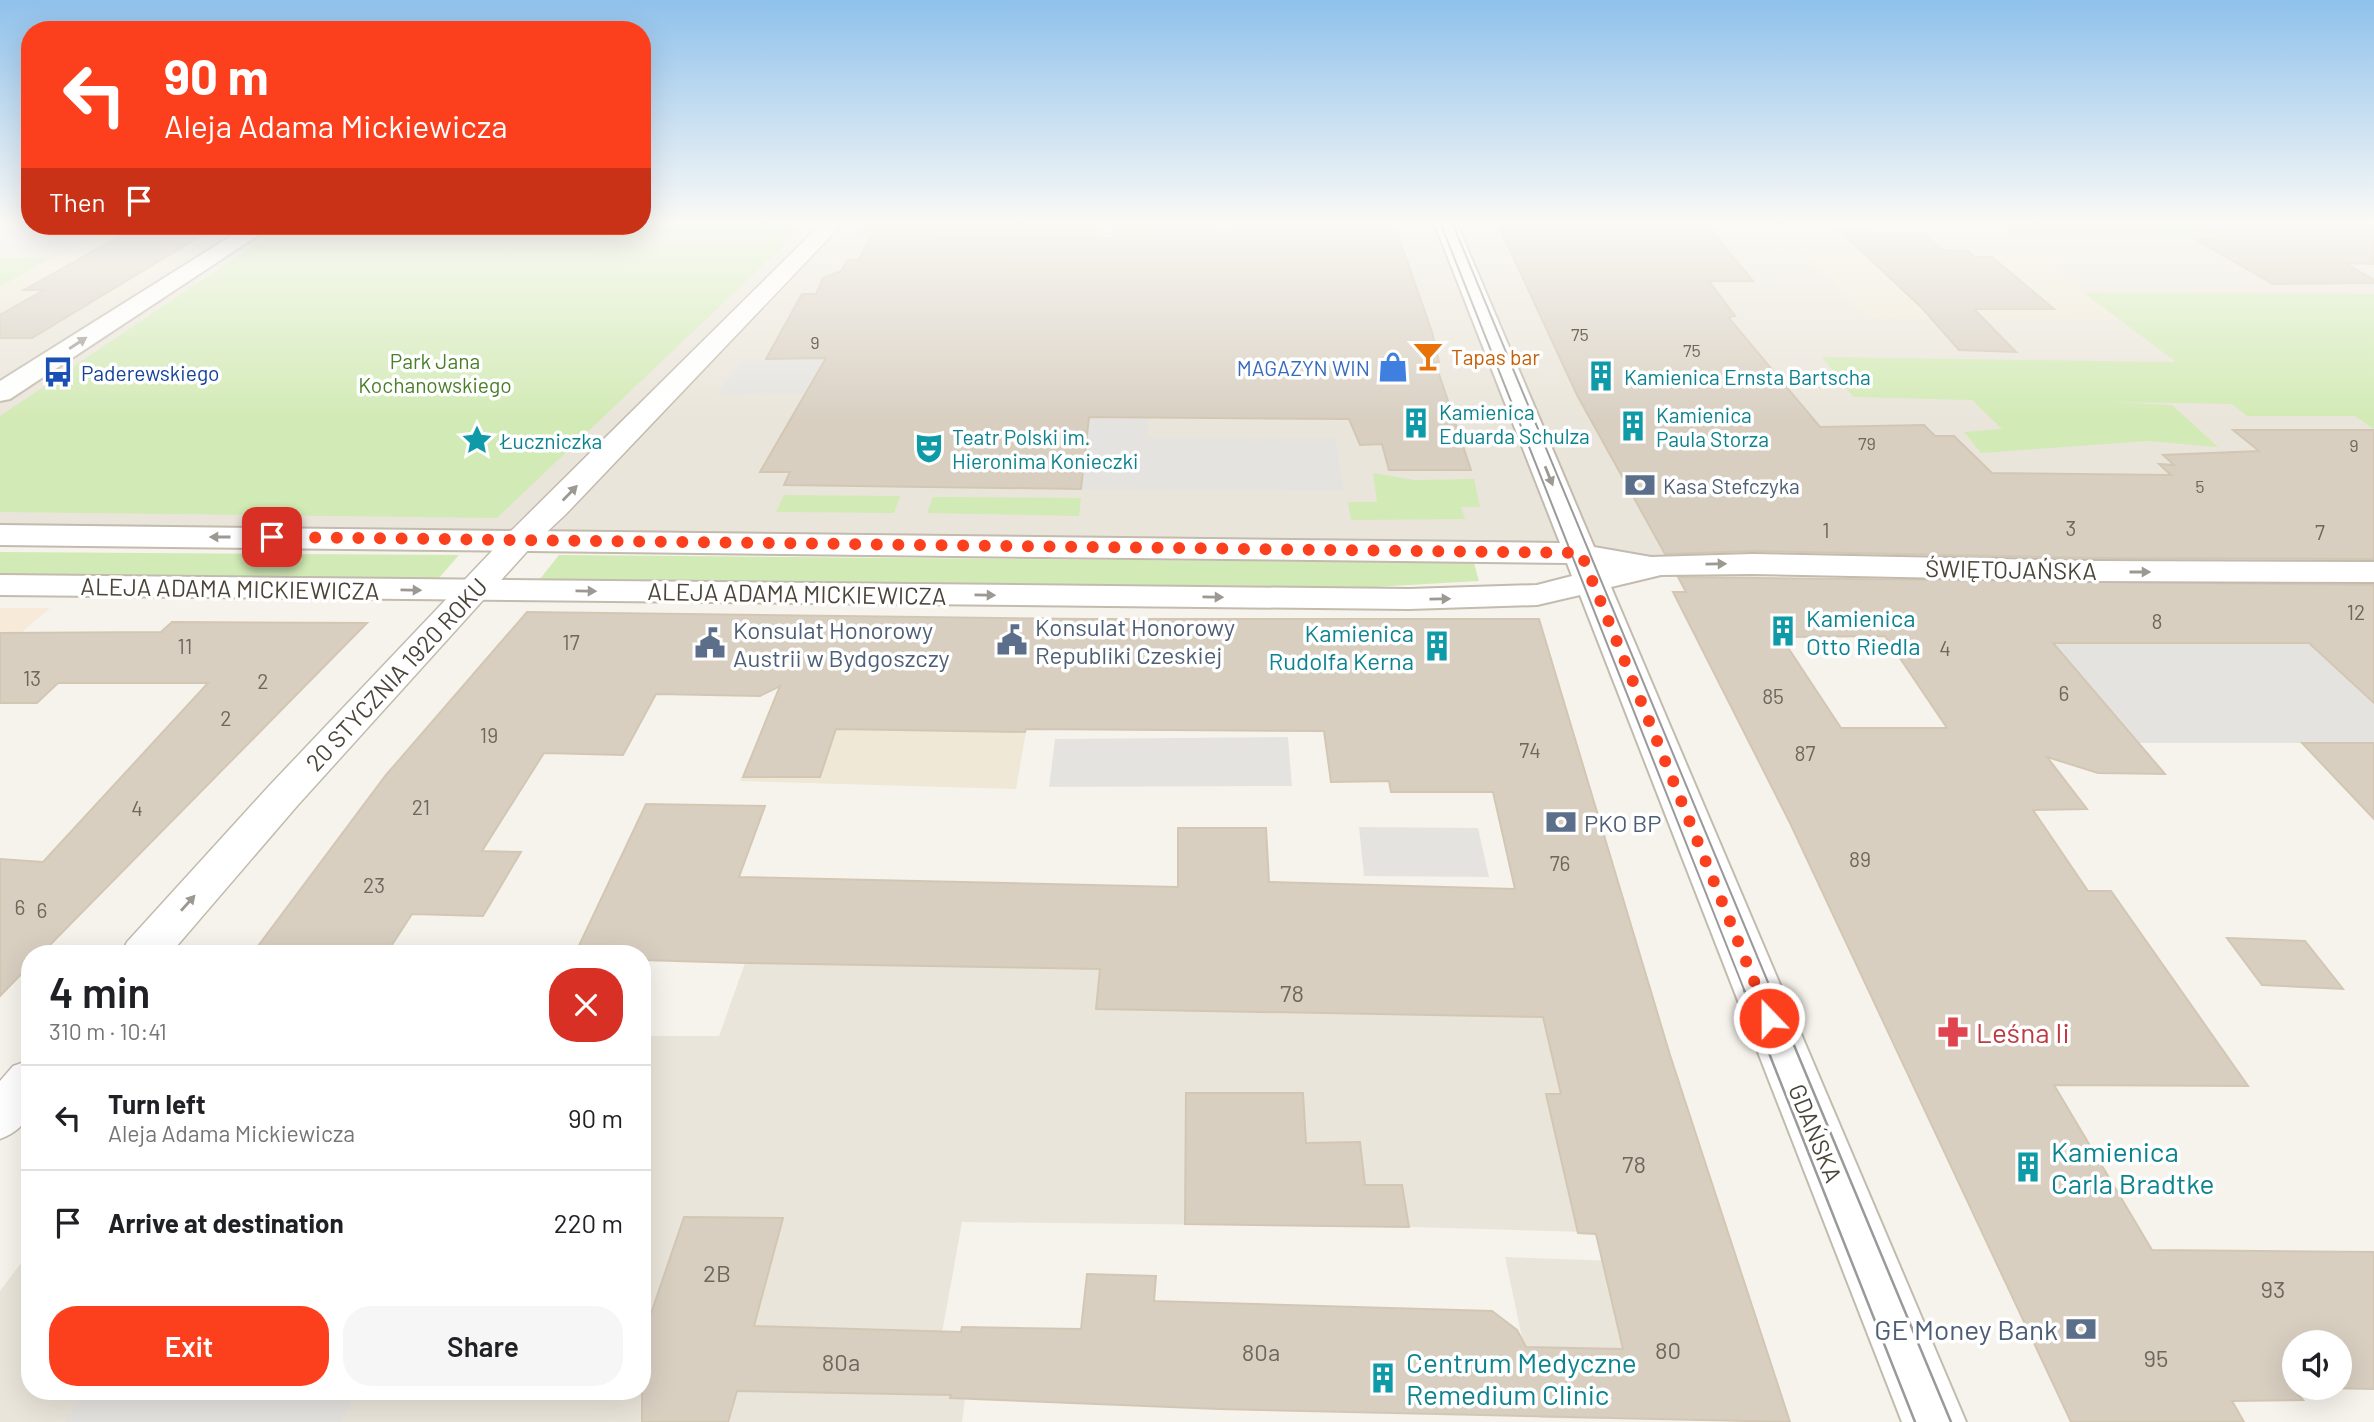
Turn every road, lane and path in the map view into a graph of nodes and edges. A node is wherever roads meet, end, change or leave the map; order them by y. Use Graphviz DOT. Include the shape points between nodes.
graph roads {
  1 [pos="164,288"];
  2 [pos="769,288"];
  3 [pos="1472,288"];
  4 [pos="0,393"];
  5 [pos="0,535"];
  6 [pos="520,540"];
  7 [pos="1586,567"];
  8 [pos="2374,572"];
  9 [pos="0,585"];
  10 [pos="473,590"];
  11 [pos="151,945"];
  12 [pos="21,1092"];
  13 [pos="0,1117"];
  14 [pos="1934,1422"];
  4 -- 1 [label="street, one-way"];
  6 -- 2 [label="street, 20 STYCZNIA 1920 ROKU, one-way"];
  3 -- 7 [label="street, GDAŃSKA, one-way"];
  6 -- 5 [label="street, ALEJA ADAMA MICKIEWICZA, one-way"];
  6 -- 7 [label="street, ALEJA ADAMA MICKIEWICZA"];
  6 -- 10 [label="street, 20 STYCZNIA 1920 ROKU"];
  7 -- 8 [label="street, ŚWIĘTOJAŃSKA, one-way" via="1752,564"];
  10 -- 7 [label="street, ALEJA ADAMA MICKIEWICZA, one-way" via="1409,599 1537,595"];
  7 -- 14 [label="street, GDAŃSKA"];
  9 -- 10 [label="street, ALEJA ADAMA MICKIEWICZA, one-way"];
  11 -- 10 [label="street, 20 STYCZNIA 1920 ROKU, one-way"];
  12 -- 13 [label="street"];
}
